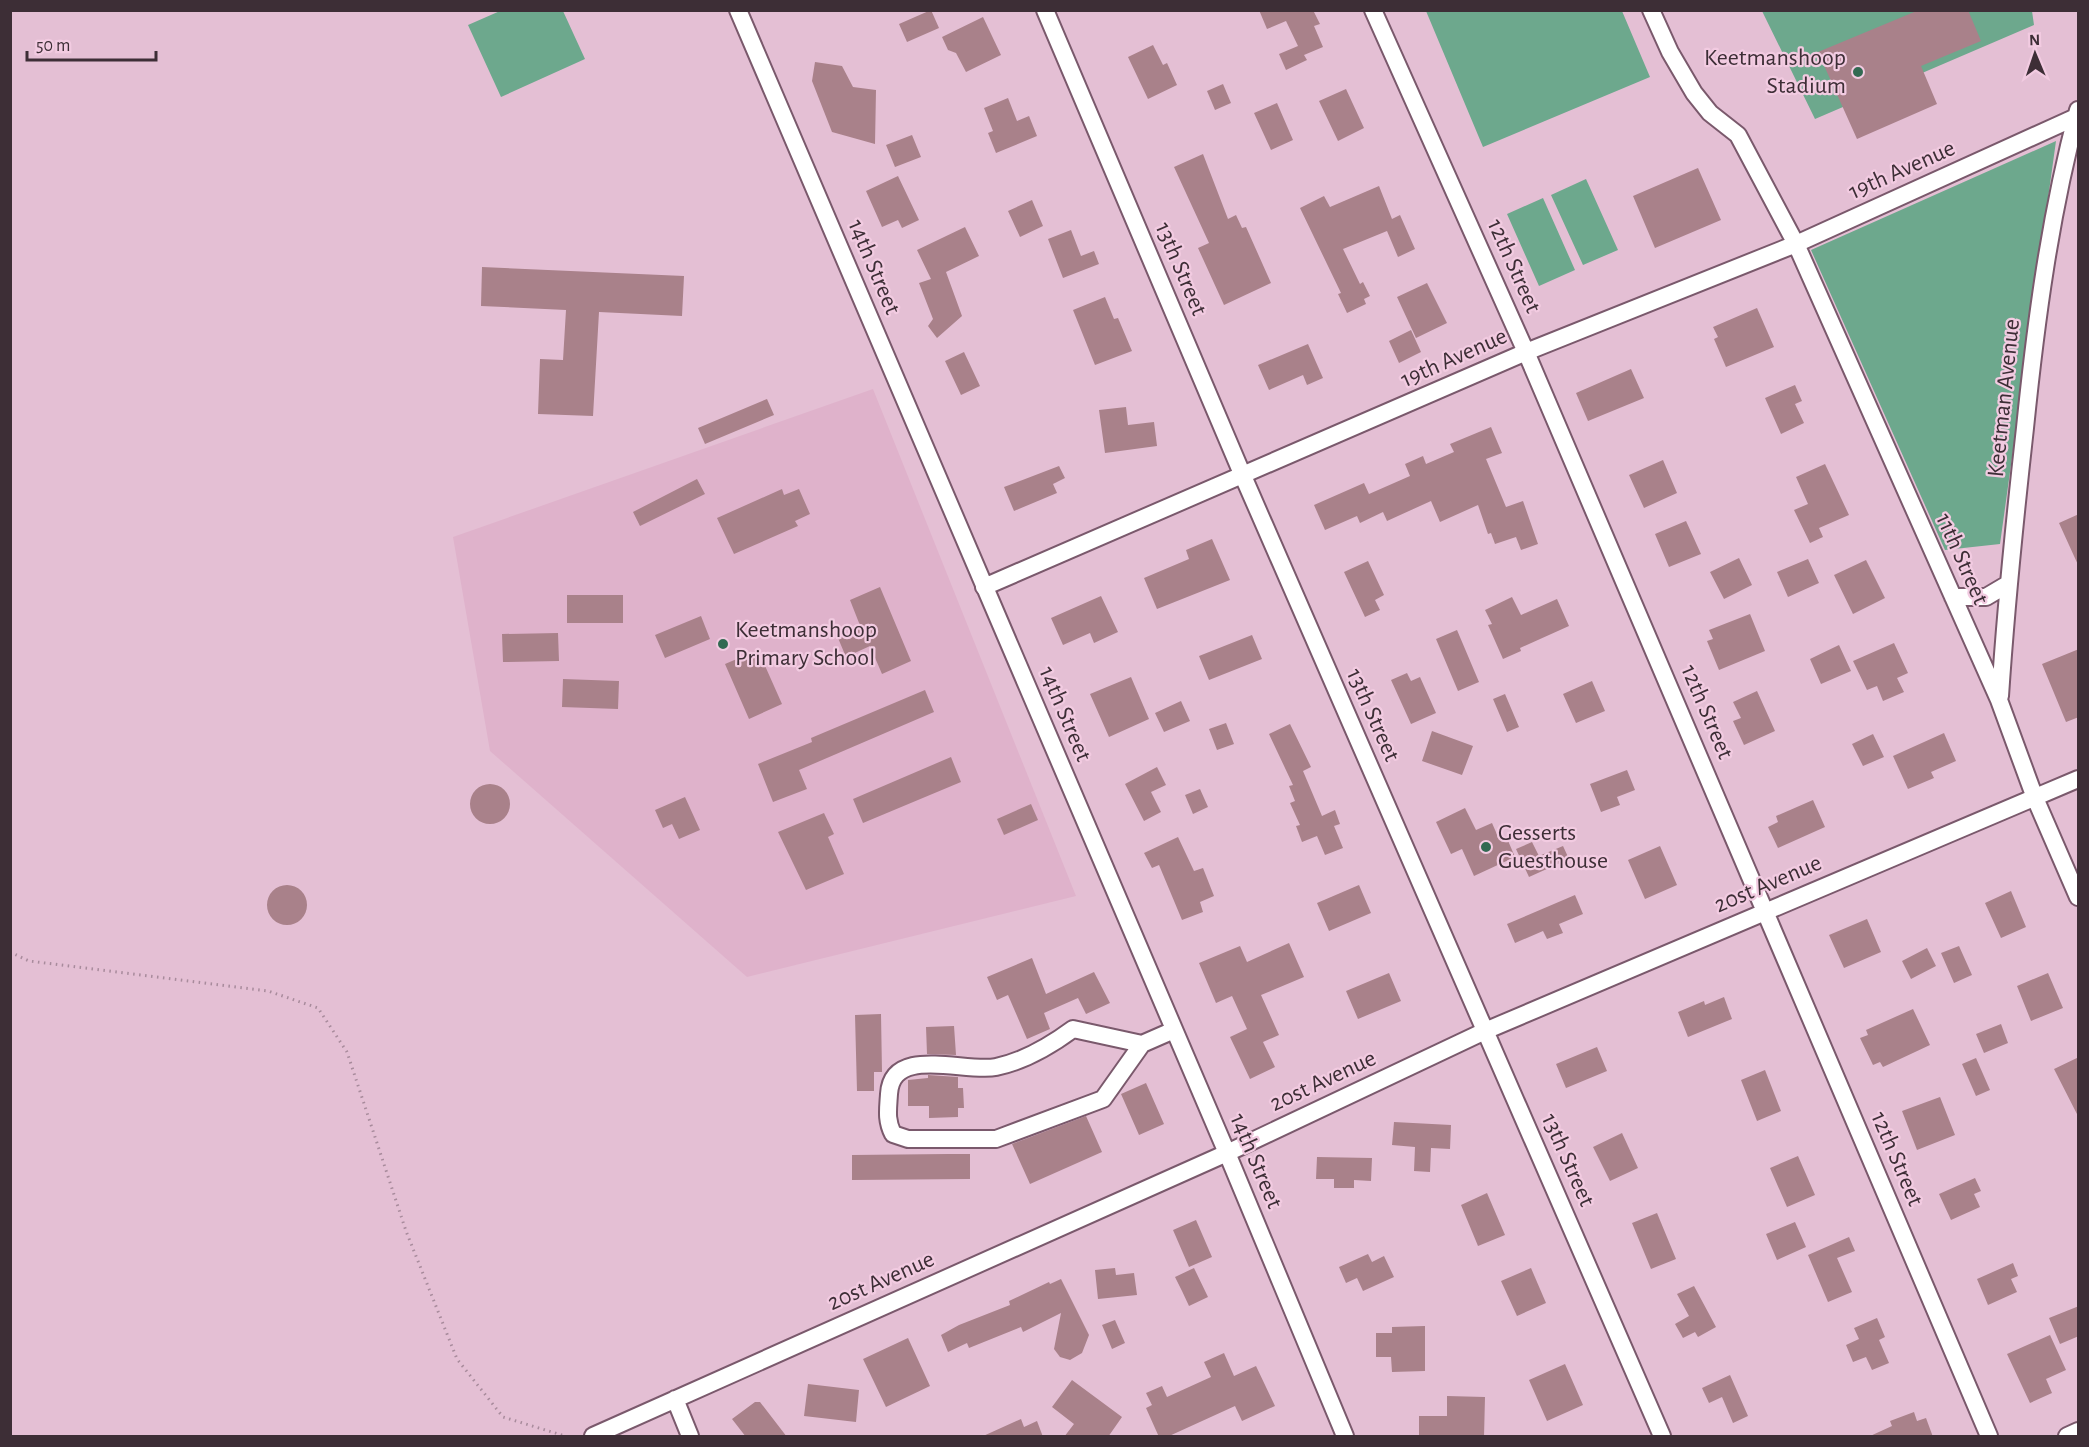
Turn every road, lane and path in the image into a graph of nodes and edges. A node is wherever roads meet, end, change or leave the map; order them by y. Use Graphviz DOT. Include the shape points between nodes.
graph roads {
  1 [pos="738,10"];
  2 [pos="1045,10"];
  3 [pos="1373,10"];
  4 [pos="1651,10"];
  5 [pos="2077,111"];
  6 [pos="1796,244"];
  7 [pos="1526,352"];
  8 [pos="1243,476"];
  9 [pos="2008,584"];
  10 [pos="984,587"];
  11 [pos="1953,597"];
  12 [pos="1999,700"];
  13 [pos="2079,779"];
  14 [pos="2035,798"];
  15 [pos="2079,897"];
  16 [pos="1766,910"];
  17 [pos="10,951"];
  18 [pos="1174,1030"];
  19 [pos="1485,1031"];
  20 [pos="1142,1044"];
  21 [pos="1227,1154"];
  22 [pos="675,1399"];
  23 [pos="2079,1431"];
  24 [pos="1343,1436"];
  25 [pos="565,1437"];
  26 [pos="593,1437"];
  27 [pos="690,1437"];
  28 [pos="1662,1437"];
  29 [pos="1989,1437"];
  30 [pos="2067,1437"];
  1 -- 10 [label="street, 14th Street"];
  2 -- 8 [label="street, 13th Street"];
  3 -- 7 [label="street, 12th Street"];
  4 -- 6 [label="street, 11th Street" via="1694,93 1710,113 1738,135"];
  5 -- 6 [label="street, 19th Avenue"];
  5 -- 9 [label="street, Keetman Avenue" via="2039,292"];
  6 -- 7 [label="street, 19th Avenue"];
  6 -- 11 [label="street, 11th Street"];
  7 -- 8 [label="street, 19th Avenue"];
  7 -- 16 [label="street, 12th Street"];
  8 -- 10 [label="street, 19th Avenue"];
  8 -- 19 [label="street, 13th Street"];
  9 -- 11 [label="street" via="1986,597"];
  9 -- 12 [label="street, Keetman Avenue"];
  10 -- 18 [label="street, 14th Street"];
  11 -- 12 [label="street, 11th Street"];
  12 -- 14 [label="street, 11th Street"];
  13 -- 14 [label="street, 20st Avenue"];
  14 -- 15 [label="street, 11th Street"];
  14 -- 16 [label="street, 20st Avenue"];
  16 -- 19 [label="street, 20st Avenue"];
  16 -- 29 [label="street, 12th Street"];
  17 -- 25 [label="path" via="29,961 268,991 318,1008 347,1052 406,1231 457,1359 503,1417"];
  18 -- 20 [label="street"];
  18 -- 21 [label="street, 14th Street"];
  19 -- 21 [label="street, 20st Avenue"];
  19 -- 28 [label="street, 13th Street"];
  20 -- 20 [label="street" via="1103,1099 996,1139 908,1139 893,1134 887,1121 889,1086 897,1072 910,1065 994,1067 1054,1044 1073,1029"];
  21 -- 22 [label="street, 20st Avenue"];
  21 -- 24 [label="street, 14th Street"];
  22 -- 26 [label="street, 20st Avenue"];
  22 -- 27 [label="street"];
  23 -- 30 [label="street"];
}
